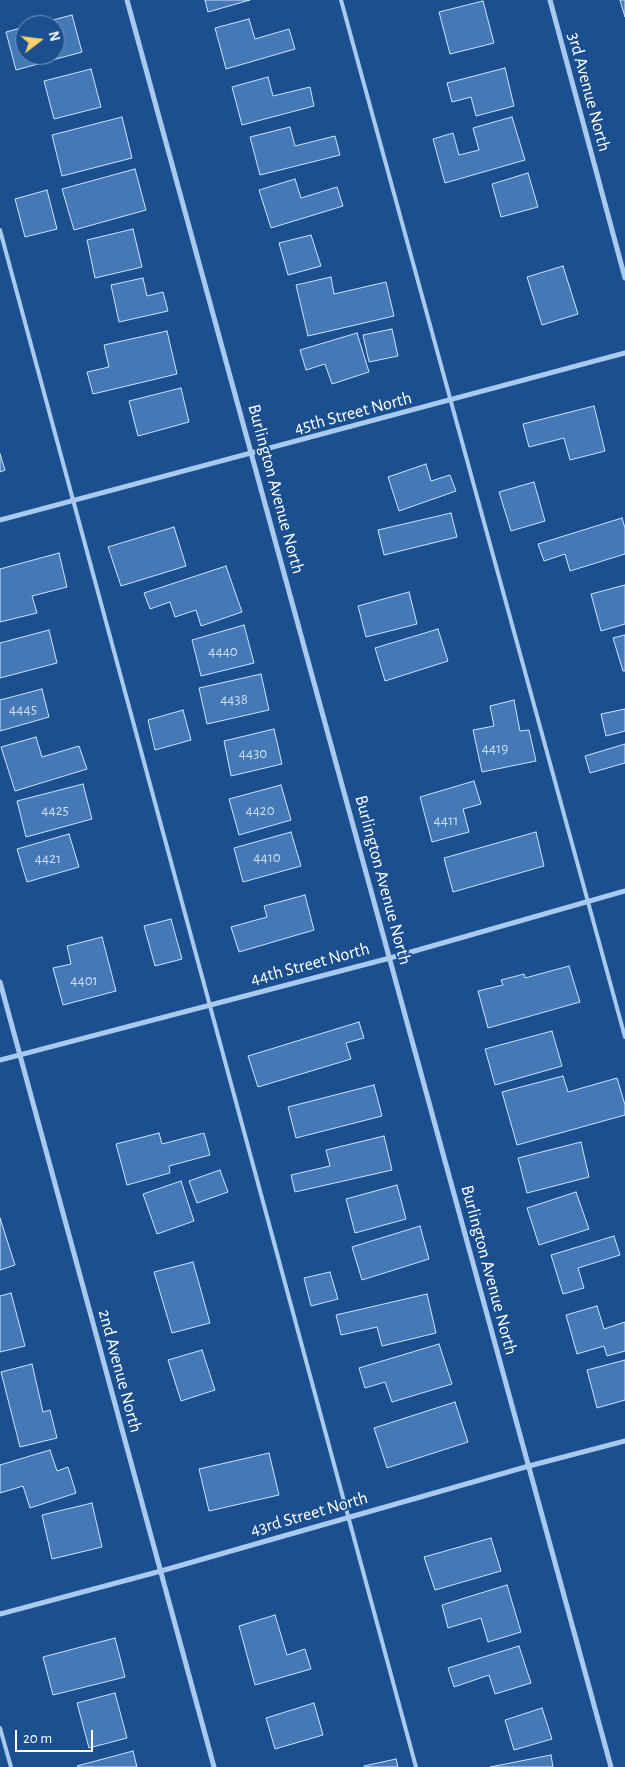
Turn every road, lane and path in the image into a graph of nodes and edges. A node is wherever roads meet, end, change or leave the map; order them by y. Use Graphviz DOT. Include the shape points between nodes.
graph roads {
  1 [pos="127,0"];
  2 [pos="342,0"];
  3 [pos="550,0"];
  4 [pos="0,230"];
  5 [pos="625,278"];
  6 [pos="625,353"];
  7 [pos="452,400"];
  8 [pos="252,454"];
  9 [pos="74,501"];
  10 [pos="0,520"];
  11 [pos="625,891"];
  12 [pos="588,902"];
  13 [pos="390,958"];
  14 [pos="0,982"];
  15 [pos="210,1004"];
  16 [pos="625,1037"];
  17 [pos="20,1054"];
  18 [pos="0,1060"];
  19 [pos="625,1441"];
  20 [pos="529,1466"];
  21 [pos="348,1518"];
  22 [pos="160,1571"];
  23 [pos="0,1614"];
  24 [pos="0,1728"];
  25 [pos="11,1767"];
  26 [pos="214,1767"];
  27 [pos="416,1767"];
  28 [pos="611,1767"];
  1 -- 8 [label="street, Burlington Avenue North"];
  2 -- 7 [label="lane"];
  3 -- 5 [label="street, 3rd Avenue North"];
  4 -- 9 [label="lane"];
  6 -- 7 [label="street, 45th Street North"];
  7 -- 8 [label="street, 45th Street North"];
  7 -- 12 [label="lane"];
  8 -- 9 [label="street, 45th Street North"];
  8 -- 13 [label="street, Burlington Avenue North"];
  9 -- 10 [label="street, 45th Street North"];
  9 -- 15 [label="lane"];
  11 -- 12 [label="street, 44th Street North"];
  12 -- 13 [label="street, 44th Street North"];
  12 -- 16 [label="lane"];
  13 -- 15 [label="street, 44th Street North"];
  13 -- 20 [label="street, Burlington Avenue North"];
  14 -- 17 [label="street, 2nd Avenue North"];
  15 -- 17 [label="street, 44th Street North"];
  15 -- 21 [label="lane"];
  17 -- 18 [label="street, 44th Street North"];
  17 -- 22 [label="street, 2nd Avenue North"];
  19 -- 20 [label="street, 43rd Street North"];
  20 -- 21 [label="street, 43rd Street North"];
  20 -- 28 [label="street, Burlington Avenue North"];
  21 -- 22 [label="street, 43rd Street North"];
  21 -- 27 [label="lane"];
  22 -- 23 [label="street, 43rd Street North"];
  22 -- 26 [label="street, 2nd Avenue North"];
  24 -- 25 [label="lane"];
}
